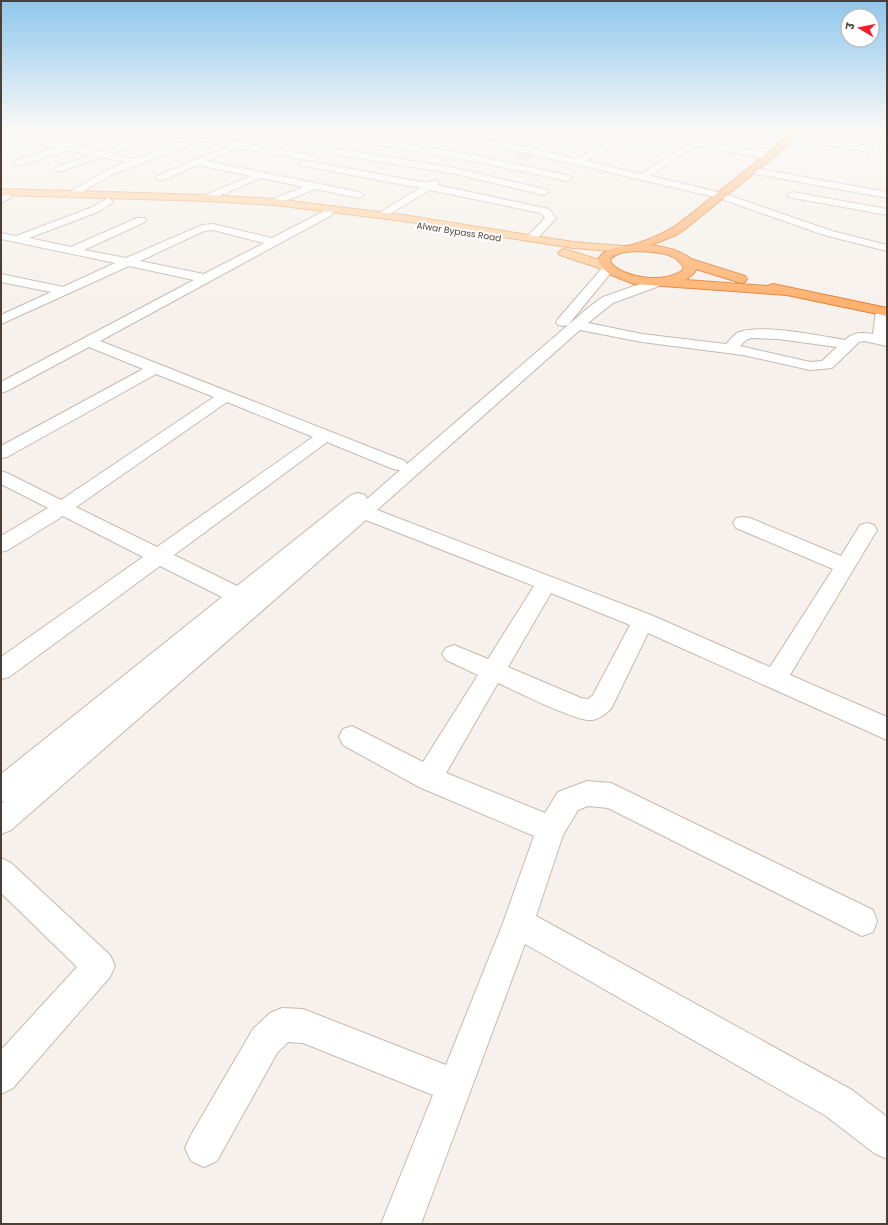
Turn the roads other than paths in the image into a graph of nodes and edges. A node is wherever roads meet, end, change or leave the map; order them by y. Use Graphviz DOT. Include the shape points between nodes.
graph roads {
  1 [pos="82,189"];
  2 [pos="228,189"];
  3 [pos="305,189"];
  4 [pos="330,189"];
  5 [pos="369,189"];
  6 [pos="424,189"];
  7 [pos="442,189"];
  8 [pos="531,189"];
  9 [pos="692,189"];
  10 [pos="735,189"];
  11 [pos="735,189"];
  12 [pos="798,189"];
  13 [pos="854,189"];
  14 [pos="544,192"];
  15 [pos="72,195"];
  16 [pos="359,195"];
  17 [pos="887,195"];
  18 [pos="3,197"];
  19 [pos="724,197"];
  20 [pos="207,198"];
  21 [pos="786,199"];
  22 [pos="108,201"];
  23 [pos="274,202"];
  24 [pos="871,209"];
  25 [pos="331,211"];
  26 [pos="887,212"];
  27 [pos="770,213"];
  28 [pos="383,215"];
  29 [pos="140,220"];
  30 [pos="531,221"];
  31 [pos="546,224"];
  32 [pos="1,236"];
  33 [pos="18,239"];
  34 [pos="851,239"];
  35 [pos="274,242"];
  36 [pos="533,242"];
  37 [pos="1,245"];
  38 [pos="628,248"];
  39 [pos="887,248"];
  40 [pos="71,251"];
  41 [pos="685,261"];
  42 [pos="126,262"];
  43 [pos="607,267"];
  44 [pos="1,278"];
  45 [pos="204,278"];
  46 [pos="663,282"];
  47 [pos="63,291"];
  48 [pos="786,291"];
  49 [pos="885,312"];
  50 [pos="1,320"];
  51 [pos="578,325"];
  52 [pos="87,341"];
  53 [pos="883,341"];
  54 [pos="849,345"];
  55 [pos="730,349"];
  56 [pos="156,368"];
  57 [pos="1,388"];
  58 [pos="226,396"];
  59 [pos="325,436"];
  60 [pos="1,453"];
  61 [pos="399,465"];
  62 [pos="1,477"];
  63 [pos="62,508"];
  64 [pos="357,509"];
  65 [pos="744,523"];
  66 [pos="867,530"];
  67 [pos="1,545"];
  68 [pos="158,556"];
  69 [pos="845,566"];
  70 [pos="546,584"];
  71 [pos="247,602"];
  72 [pos="643,622"];
  73 [pos="454,654"];
  74 [pos="1,670"];
  75 [pos="495,670"];
  76 [pos="775,680"];
  77 [pos="887,730"];
  78 [pos="352,737"];
  79 [pos="428,778"];
  80 [pos="1,790"];
  81 [pos="1,821"];
  82 [pos="552,829"];
  83 [pos="1,873"];
  84 [pos="862,921"];
  85 [pos="518,922"];
  86 [pos="1,1076"];
  87 [pos="455,1086"];
  88 [pos="887,1140"];
  89 [pos="204,1148"];
  90 [pos="401,1224"];
  1 -- 15 [label="street"];
  2 -- 20 [label="street"];
  3 -- 23 [label="street"];
  4 -- 16 [label="street"];
  5 -- 16 [label="street"];
  6 -- 28 [label="street"];
  7 -- 31 [label="street" via="545,211 550,218"];
  8 -- 14 [label="street"];
  9 -- 19 [label="street"];
  10 -- 19 [label="highway"];
  11 -- 19 [label="highway"];
  12 -- 21 [label="street"];
  13 -- 17 [label="street"];
  15 -- 18 [label="main road"];
  15 -- 20 [label="main road"];
  16 -- 25 [label="street"];
  18 -- 22 [label="main road, Alwar Bypass Road"];
  19 -- 27 [label="street"];
  19 -- 38 [label="highway" via="672,233"];
  19 -- 41 [label="highway" via="687,239"];
  20 -- 23 [label="main road"];
  21 -- 24 [label="street"];
  21 -- 27 [label="street"];
  22 -- 25 [label="main road, Alwar Bypass Road" via="192,202"];
  22 -- 33 [label="street" via="94,210"];
  23 -- 25 [label="main road"];
  24 -- 26 [label="street"];
  24 -- 34 [label="street"];
  25 -- 28 [label="main road"];
  25 -- 35 [label="street"];
  25 -- 36 [label="main road, Alwar Bypass Road"];
  27 -- 34 [label="street"];
  28 -- 36 [label="main road"];
  29 -- 40 [label="street"];
  30 -- 31 [label="street"];
  31 -- 36 [label="street"];
  32 -- 33 [label="street"];
  33 -- 37 [label="street"];
  33 -- 40 [label="street"];
  34 -- 39 [label="street"];
  35 -- 42 [label="street" via="207,226"];
  35 -- 45 [label="street"];
  36 -- 38 [label="main road"];
  36 -- 43 [label="main road"];
  38 -- 41 [label="highway" via="658,249"];
  38 -- 43 [label="highway" via="606,257"];
  40 -- 42 [label="street"];
  41 -- 46 [label="highway" via="690,270 683,277"];
  41 -- 48 [label="highway"];
  42 -- 45 [label="street"];
  42 -- 47 [label="street"];
  43 -- 46 [label="highway" via="629,279"];
  43 -- 61 [label="street" via="562,323"];
  44 -- 47 [label="street"];
  45 -- 52 [label="street"];
  46 -- 48 [label="highway"];
  46 -- 51 [label="street" via="608,300"];
  47 -- 50 [label="street"];
  48 -- 49 [label="highway"];
  49 -- 53 [label="street"];
  51 -- 55 [label="street" via="642,338"];
  51 -- 64 [label="street"];
  52 -- 56 [label="street"];
  52 -- 57 [label="street"];
  53 -- 54 [label="street" via="855,338"];
  54 -- 55 [label="street" via="753,334 742,336"];
  54 -- 55 [label="street" via="827,364 820,366"];
  56 -- 58 [label="street"];
  56 -- 60 [label="street"];
  58 -- 59 [label="street"];
  58 -- 63 [label="street"];
  59 -- 61 [label="street"];
  59 -- 68 [label="street"];
  61 -- 64 [label="street"];
  62 -- 63 [label="street"];
  63 -- 67 [label="street"];
  63 -- 68 [label="street"];
  64 -- 70 [label="street"];
  64 -- 71 [label="street"];
  65 -- 69 [label="street"];
  66 -- 69 [label="street"];
  68 -- 71 [label="street"];
  68 -- 74 [label="street"];
  69 -- 76 [label="street"];
  70 -- 72 [label="street"];
  70 -- 75 [label="street"];
  71 -- 80 [label="street"];
  71 -- 81 [label="street"];
  72 -- 75 [label="street" via="602,702 592,710 579,708"];
  72 -- 76 [label="street"];
  73 -- 75 [label="street"];
  75 -- 79 [label="street"];
  76 -- 77 [label="street"];
  78 -- 79 [label="street"];
  79 -- 82 [label="street"];
  82 -- 84 [label="street" via="568,801 587,793 611,796"];
  82 -- 85 [label="street"];
  83 -- 86 [label="street" via="99,966"];
  85 -- 87 [label="street"];
  85 -- 88 [label="street" via="839,1103"];
  87 -- 89 [label="street" via="303,1026 282,1025 265,1041"];
  87 -- 90 [label="street"];
}
